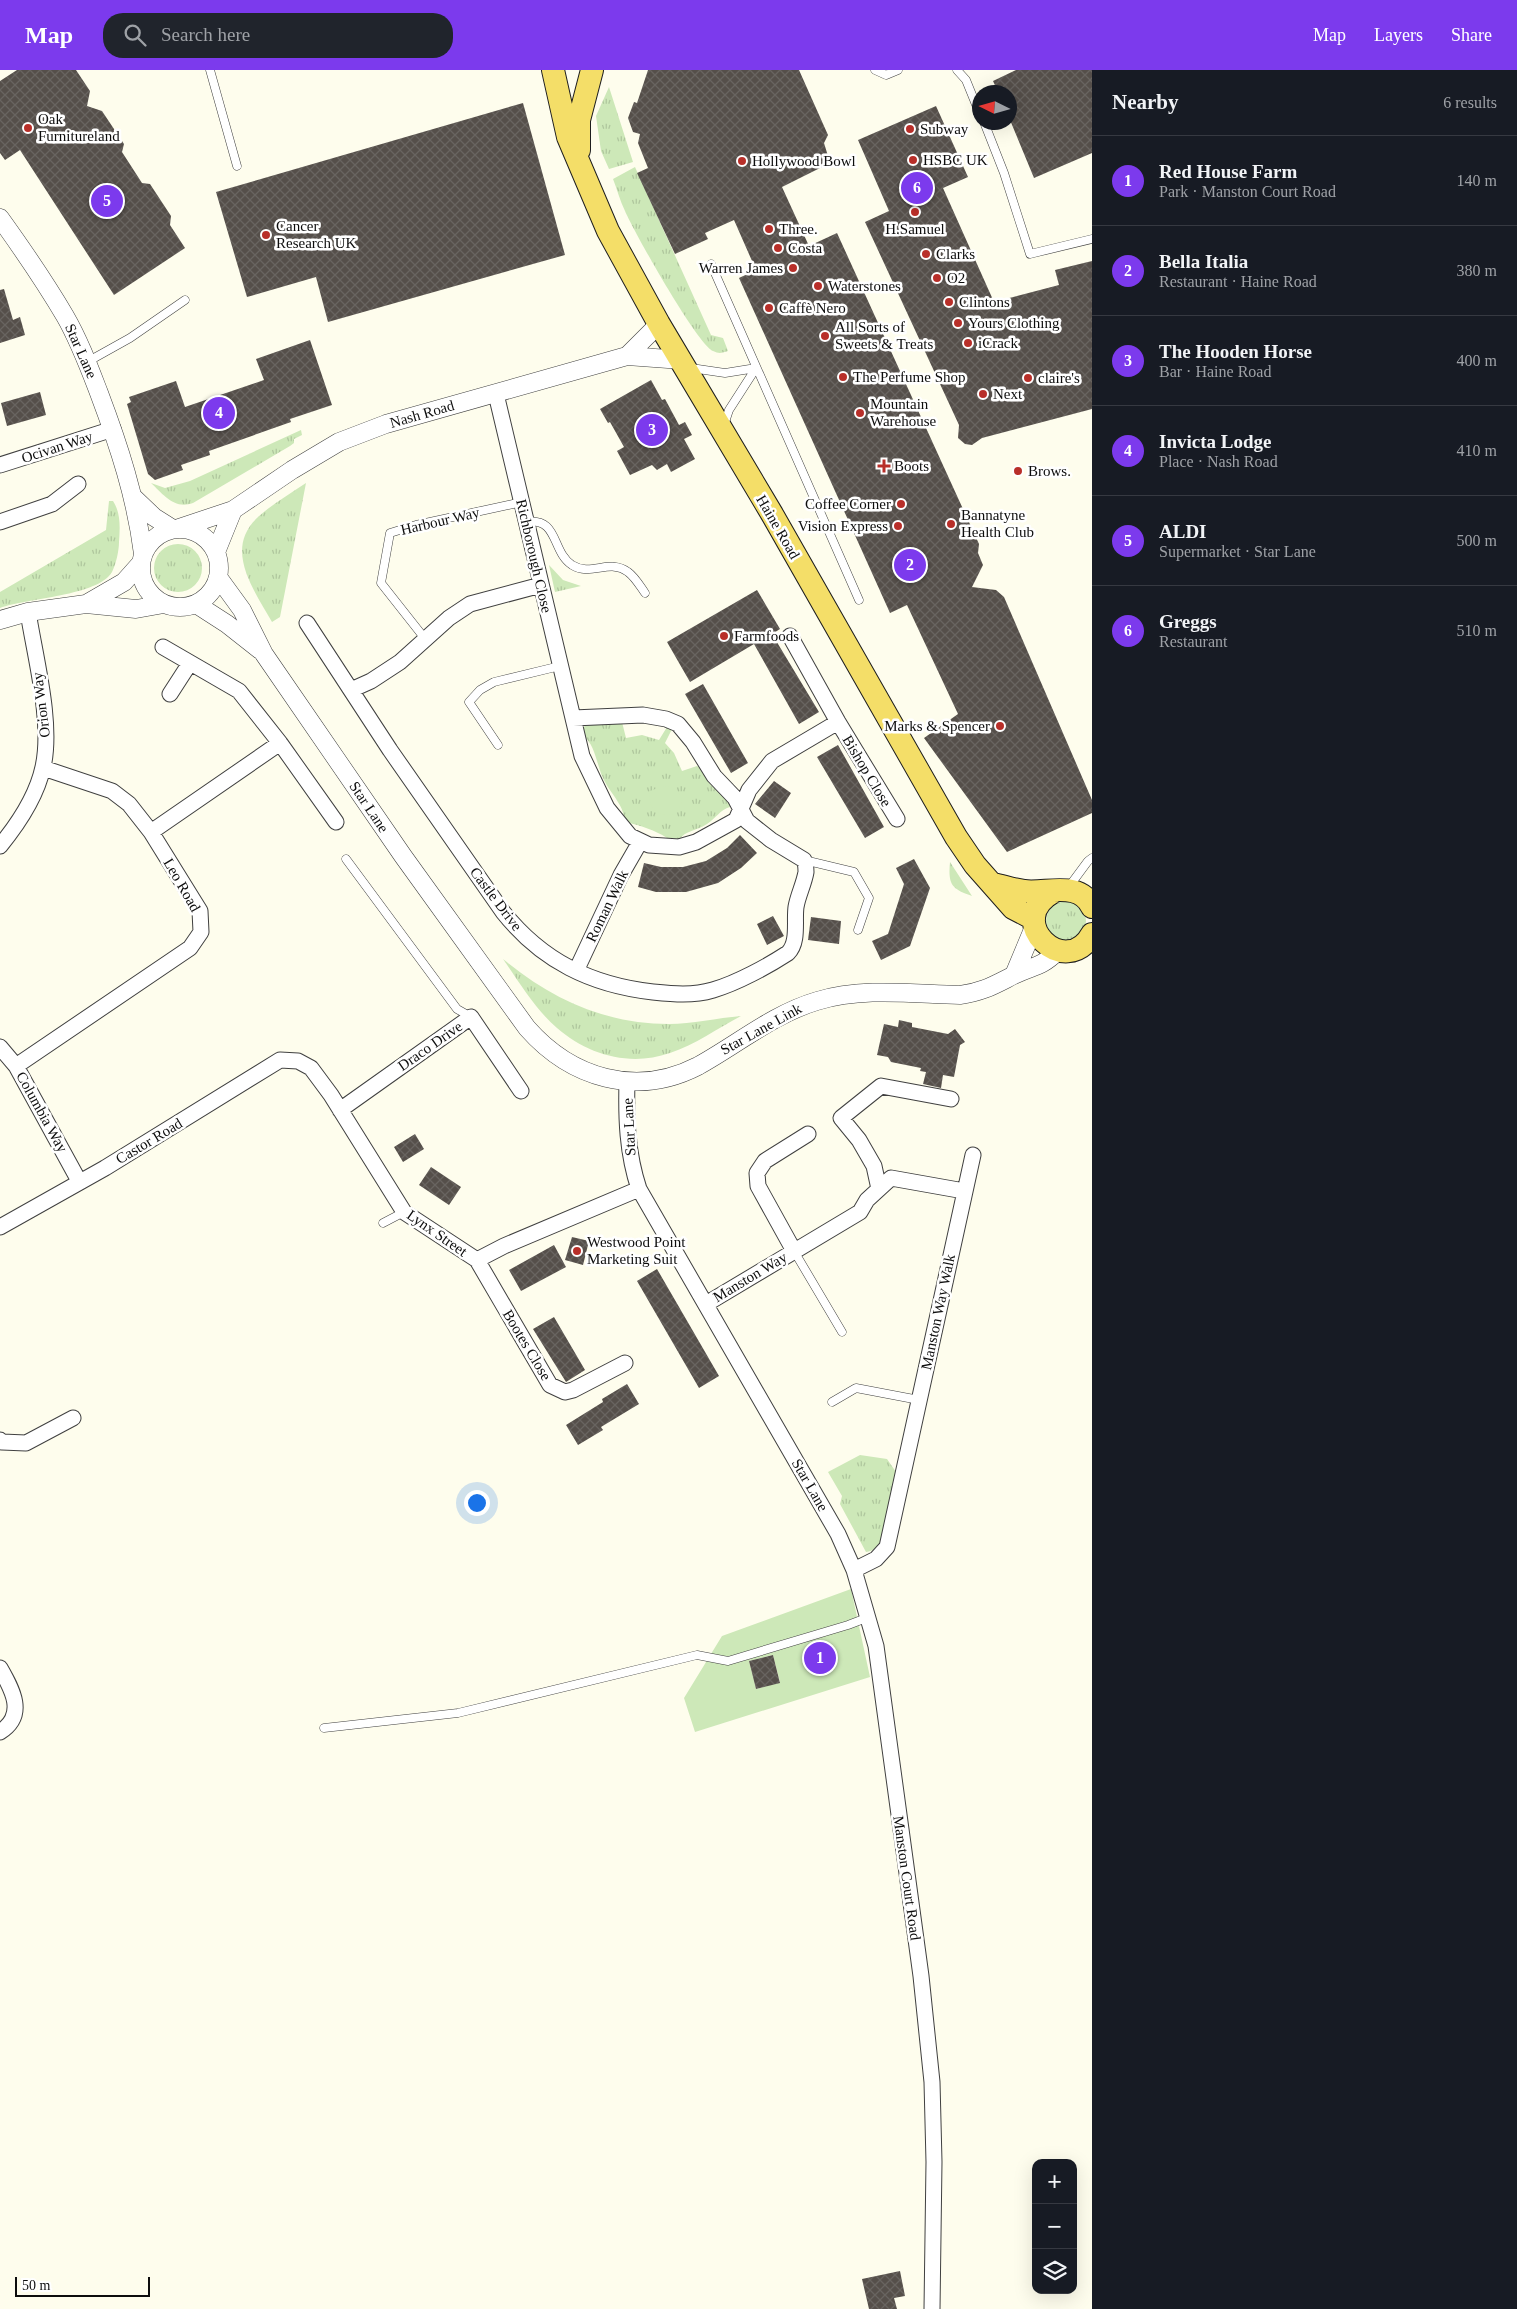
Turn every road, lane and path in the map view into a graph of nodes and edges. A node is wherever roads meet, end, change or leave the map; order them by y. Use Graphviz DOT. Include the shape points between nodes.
graph roads {
  1 [pos="210,70"];
  2 [pos="553,70"];
  3 [pos="592,70"];
  4 [pos="875,70"];
  5 [pos="898,70"];
  6 [pos="957,70"];
  7 [pos="972,94"];
  8 [pos="987,130"];
  9 [pos="579,160"];
  10 [pos="237,166"];
  11 [pos="0,218"];
  12 [pos="1092,239"];
  13 [pos="712,264"];
  14 [pos="185,300"];
  15 [pos="659,324"];
  16 [pos="627,356"];
  17 [pos="87,362"];
  18 [pos="684,363"];
  19 [pos="756,368"];
  20 [pos="496,394"];
  21 [pos="113,429"];
  22 [pos="722,430"];
  23 [pos="0,465"];
  24 [pos="78,484"];
  25 [pos="134,498"];
  26 [pos="522,502"];
  27 [pos="233,510"];
  28 [pos="0,522"];
  29 [pos="526,522"];
  30 [pos="176,529"];
  31 [pos="216,552"];
  32 [pos="142,559"];
  33 [pos="218,576"];
  34 [pos="541,585"];
  35 [pos="645,593"];
  36 [pos="859,600"];
  37 [pos="86,604"];
  38 [pos="164,604"];
  39 [pos="196,604"];
  40 [pos="28,612"];
  41 [pos="0,620"];
  42 [pos="307,623"];
  43 [pos="790,636"];
  44 [pos="426,640"];
  45 [pos="163,647"];
  46 [pos="264,654"];
  47 [pos="190,663"];
  48 [pos="560,666"];
  49 [pos="350,690"];
  50 [pos="170,694"];
  51 [pos="572,718"];
  52 [pos="838,722"];
  53 [pos="280,743"];
  54 [pos="498,745"];
  55 [pos="43,768"];
  56 [pos="741,809"];
  57 [pos="897,819"];
  58 [pos="336,822"];
  59 [pos="151,832"];
  60 [pos="640,842"];
  61 [pos="0,846"];
  62 [pos="1092,858"];
  63 [pos="346,859"];
  64 [pos="804,860"];
  65 [pos="993,884"];
  66 [pos="1060,891"];
  67 [pos="1092,907"];
  68 [pos="1034,923"];
  69 [pos="858,930"];
  70 [pos="1092,934"];
  71 [pos="1065,950"];
  72 [pos="1092,963"];
  73 [pos="576,971"];
  74 [pos="1014,975"];
  75 [pos="471,1018"];
  76 [pos="0,1047"];
  77 [pos="298,1061"];
  78 [pos="16,1066"];
  79 [pos="627,1081"];
  80 [pos="522,1091"];
  81 [pos="951,1099"];
  82 [pos="340,1110"];
  83 [pos="808,1134"];
  84 [pos="972,1155"];
  85 [pos="79,1181"];
  86 [pos="639,1189"];
  87 [pos="879,1189"];
  88 [pos="964,1192"];
  89 [pos="404,1212"];
  90 [pos="383,1223"];
  91 [pos="0,1228"];
  92 [pos="794,1251"];
  93 [pos="477,1260"];
  94 [pos="706,1304"];
  95 [pos="842,1332"];
  96 [pos="625,1363"];
  97 [pos="920,1400"];
  98 [pos="832,1402"];
  99 [pos="73,1418"];
  100 [pos="1,1443"];
  101 [pos="854,1570"];
  102 [pos="869,1617"];
  103 [pos="0,1668"];
  104 [pos="324,1728"];
  105 [pos="0,1732"];
  106 [pos="932,2309"];
  1 -- 10 [label="lane"];
  2 -- 9 [label="main road, Haine Road" via="561,113"];
  3 -- 9 [label="main road, Haine Road" via="579,120"];
  4 -- 5 [label="lane" via="886,75"];
  6 -- 7 [label="lane"];
  8 -- 12 [label="lane" via="1030,254"];
  9 -- 15 [label="main road, Haine Road" via="608,231"];
  11 -- 17 [label="street, Star Lane" via="66,318"];
  13 -- 19 [label="lane"];
  14 -- 17 [label="lane" via="130,338"];
  15 -- 16 [label="street, Nash Road"];
  15 -- 18 [label="main road, Haine Road"];
  16 -- 18 [label="street, Nash Road"];
  16 -- 20 [label="street, Nash Road"];
  17 -- 21 [label="street, Star Lane"];
  18 -- 19 [label="lane" via="724,373"];
  18 -- 22 [label="main road, Haine Road"];
  19 -- 22 [label="lane" via="729,410"];
  19 -- 36 [label="lane"];
  20 -- 26 [label="street, Richborough Close"];
  20 -- 27 [label="street, Nash Road" via="386,424 339,442"];
  21 -- 23 [label="street, Ocivan Way"];
  21 -- 25 [label="street, Star Lane"];
  22 -- 65 [label="main road, Haine Road" via="956,837"];
  24 -- 28 [label="street" via="52,504"];
  25 -- 30 [label="street, Star Lane" via="154,518"];
  25 -- 32 [label="street, Star Lane"];
  26 -- 29 [label="street, Richborough Close"];
  26 -- 44 [label="lane, Harbour Way" via="416,524 390,533 381,583"];
  27 -- 30 [label="street, Nash Road"];
  27 -- 31 [label="street"];
  29 -- 34 [label="street, Richborough Close"];
  29 -- 35 [label="lane" via="536,521 552,530 560,552 572,565 586,571 608,566 623,568"];
  30 -- 31 [label="street" via="201,534"];
  30 -- 32 [label="street" via="160,534 150,542"];
  31 -- 33 [label="street" via="220,568"];
  32 -- 37 [label="street" via="124,582"];
  32 -- 38 [label="street" via="141,576 146,588 153,598"];
  33 -- 39 [label="street" via="214,588"];
  33 -- 46 [label="street, Star Lane" via="242,610"];
  34 -- 44 [label="street" via="470,604 448,618"];
  34 -- 48 [label="street, Richborough Close"];
  37 -- 38 [label="street" via="136,609"];
  37 -- 40 [label="street"];
  38 -- 39 [label="street" via="174,607"];
  39 -- 46 [label="street, Star Lane"];
  40 -- 41 [label="street"];
  40 -- 55 [label="street, Orion Way" via="46,731"];
  42 -- 49 [label="street, Castle Drive"];
  43 -- 52 [label="street, Bishop Close"];
  44 -- 49 [label="street" via="386,672"];
  45 -- 47 [label="street"];
  46 -- 79 [label="street, Star Lane" via="527,1028 550,1052 572,1066 595,1075"];
  47 -- 50 [label="street"];
  47 -- 53 [label="street" via="239,690"];
  48 -- 51 [label="street, Richborough Close"];
  48 -- 54 [label="lane" via="494,682 469,702"];
  49 -- 73 [label="street, Castle Drive" via="517,930 541,950"];
  51 -- 56 [label="street" via="643,715 678,724"];
  51 -- 60 [label="street, Richborough Close" via="582,756 595,786 622,828"];
  52 -- 56 [label="street, Bishop Close" via="772,760 749,790"];
  52 -- 57 [label="street, Bishop Close"];
  53 -- 58 [label="street"];
  53 -- 59 [label="street"];
  55 -- 59 [label="street, Leo Road" via="112,791 129,804"];
  55 -- 61 [label="street, Orion Way" via="32,797"];
  56 -- 60 [label="street, Richborough Close" via="736,820 696,842 670,848"];
  56 -- 64 [label="street" via="747,821"];
  59 -- 78 [label="street, Leo Road" via="200,911 201,932 190,948"];
  60 -- 73 [label="street, Roman Walk"];
  62 -- 66 [label="lane"];
  63 -- 75 [label="lane" via="457,1010"];
  64 -- 69 [label="lane" via="854,872 869,898"];
  64 -- 73 [label="street, Castle Drive" via="806,872 796,907 796,935 792,950 728,985 702,992 670,994 598,982"];
  65 -- 66 [label="main road" via="1024,891"];
  65 -- 68 [label="main road, Haine Road" via="1013,908"];
  66 -- 67 [label="main road" via="1084,896"];
  66 -- 68 [label="main road" via="1039,902"];
  68 -- 71 [label="main road, Haine Road" via="1043,942"];
  68 -- 74 [label="street"];
  70 -- 71 [label="main road" via="1082,946"];
  71 -- 72 [label="main road, Haine Road"];
  71 -- 74 [label="street, Star Lane Link" via="1045,964"];
  74 -- 79 [label="street, Star Lane Link" via="988,989 960,995 870,992 818,1000 784,1014 681,1073 646,1081"];
  75 -- 80 [label="street, Draco Drive"];
  75 -- 82 [label="street, Draco Drive"];
  76 -- 78 [label="street, Columbia Way"];
  77 -- 82 [label="street, Lynx Street" via="311,1068"];
  77 -- 85 [label="street, Castor Road" via="280,1060"];
  78 -- 85 [label="street, Columbia Way"];
  79 -- 86 [label="street, Star Lane" via="628,1142"];
  81 -- 87 [label="street" via="881,1086 841,1118 874,1166"];
  82 -- 89 [label="street, Lynx Street"];
  83 -- 92 [label="street, Manston Way" via="765,1161 757,1173 758,1186"];
  84 -- 88 [label="street, Manston Way Walk"];
  85 -- 91 [label="street, Castor Road"];
  86 -- 93 [label="street, Lynx Street"];
  86 -- 94 [label="street, Star Lane"];
  87 -- 88 [label="street, Manston Way" via="891,1178"];
  87 -- 92 [label="street, Manston Way" via="860,1212"];
  88 -- 97 [label="street, Manston Way Walk"];
  89 -- 90 [label="lane"];
  89 -- 93 [label="street, Lynx Street"];
  92 -- 94 [label="street, Manston Way"];
  92 -- 95 [label="lane"];
  93 -- 96 [label="street, Bootes Close" via="550,1385 565,1392 573,1390"];
  94 -- 101 [label="street, Star Lane" via="838,1534"];
  97 -- 98 [label="lane" via="856,1388"];
  97 -- 101 [label="street, Manston Way Walk" via="887,1547 876,1559"];
  99 -- 100 [label="street" via="26,1443"];
  101 -- 102 [label="street, Manston Court Road"];
  102 -- 104 [label="lane" via="728,1661 697,1655 458,1712"];
  102 -- 106 [label="street, Manston Court Road" via="876,1646 910,1884 932,2082"];
  103 -- 105 [label="street" via="14,1692 16,1705 12,1719"];
}
